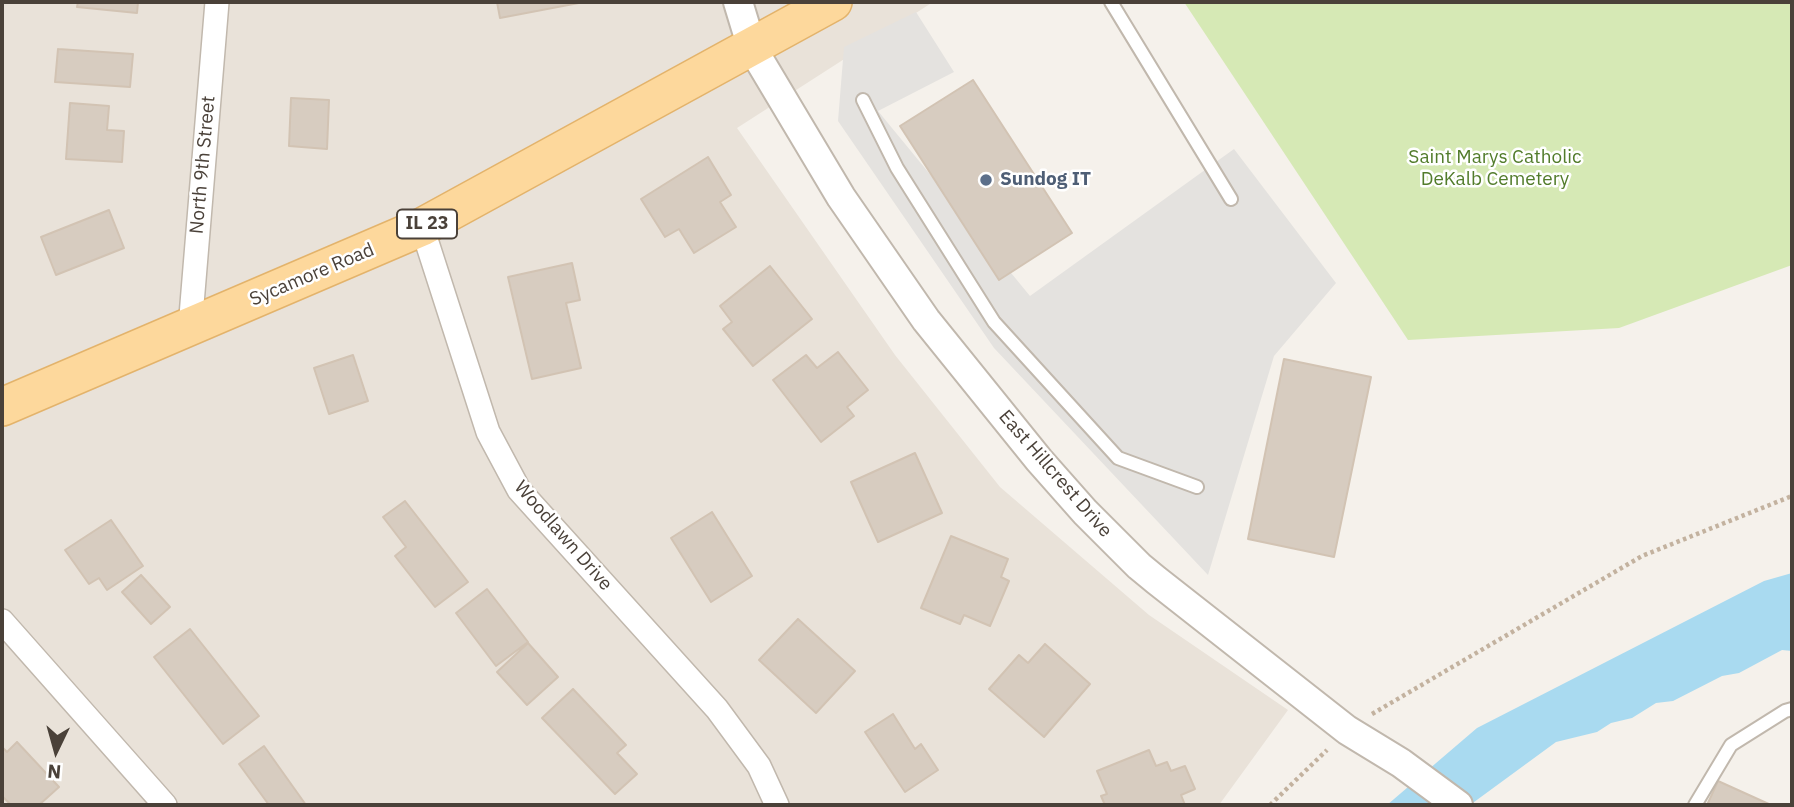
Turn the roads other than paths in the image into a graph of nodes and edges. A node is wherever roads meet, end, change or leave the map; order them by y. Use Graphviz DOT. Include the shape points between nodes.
graph roads {
  1 [pos="217,2"];
  2 [pos="738,2"];
  3 [pos="833,2"];
  4 [pos="1111,2"];
  5 [pos="752,48"];
  6 [pos="863,100"];
  7 [pos="1231,199"];
  8 [pos="422,227"];
  9 [pos="190,328"];
  10 [pos="2,407"];
  11 [pos="1197,487"];
  12 [pos="2,621"];
  13 [pos="1792,709"];
  14 [pos="165,805"];
  15 [pos="776,805"];
  16 [pos="1458,805"];
  17 [pos="1695,805"];
  1 -- 9 [label="street, North 9th Street"];
  2 -- 5 [label="street, East Hillcrest Drive"];
  3 -- 5 [label="main road, Sycamore Road / IL 23"];
  4 -- 7 [label="lane"];
  5 -- 8 [label="main road, Sycamore Road / IL 23"];
  5 -- 16 [label="street, East Hillcrest Drive" via="841,197 918,309 1085,512 1139,566 1347,730"];
  6 -- 11 [label="lane" via="897,167 994,322 1118,458"];
  8 -- 9 [label="main road, Sycamore Road / IL 23"];
  8 -- 15 [label="street, Woodlawn Drive" via="488,432 519,490 717,709 760,766"];
  9 -- 10 [label="main road, Sycamore Road / IL 23"];
  12 -- 14 [label="street"];
  13 -- 17 [label="lane" via="1731,745"];
}
